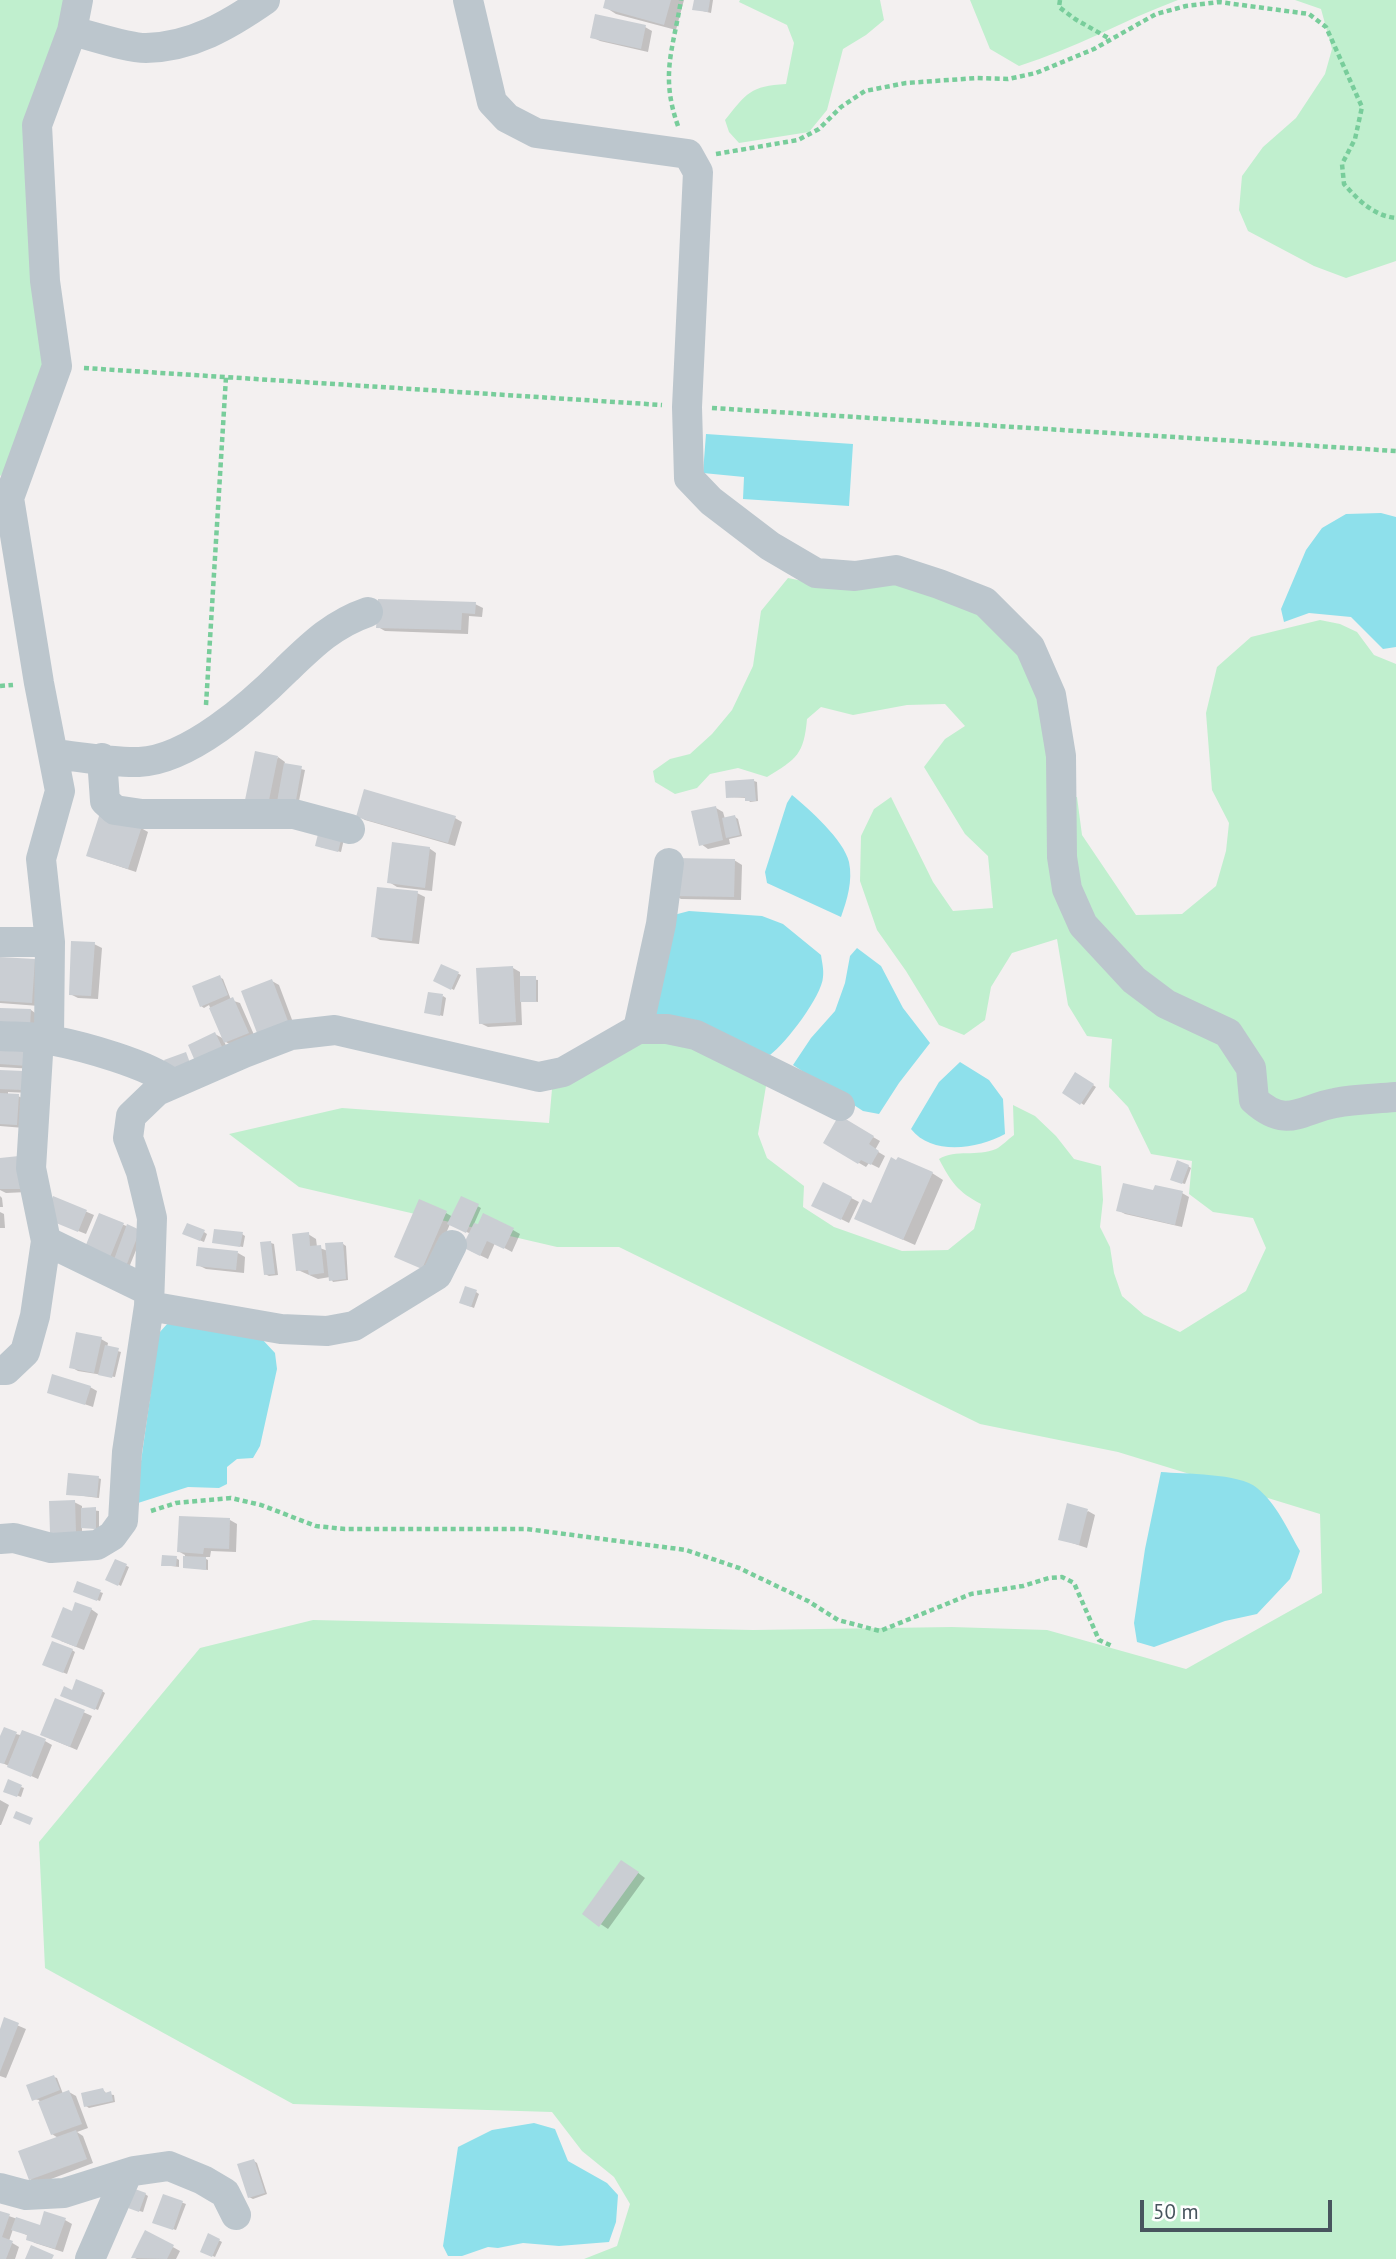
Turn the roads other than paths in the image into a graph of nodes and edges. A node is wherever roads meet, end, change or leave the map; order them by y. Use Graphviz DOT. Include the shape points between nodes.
graph roads {
  1 [pos="78,0"];
  2 [pos="265,0"];
  3 [pos="468,0"];
  4 [pos="72,32"];
  5 [pos="5,498"];
  6 [pos="368,612"];
  7 [pos="54,754"];
  8 [pos="102,758"];
  9 [pos="350,829"];
  10 [pos="669,863"];
  11 [pos="0,942"];
  12 [pos="50,942"];
  13 [pos="638,1030"];
  14 [pos="0,1036"];
  15 [pos="44,1039"];
  16 [pos="173,1084"];
  17 [pos="1396,1097"];
  18 [pos="839,1106"];
  19 [pos="46,1241"];
  20 [pos="452,1245"];
  21 [pos="149,1299"];
  22 [pos="0,1370"];
  23 [pos="0,1539"];
  24 [pos="127,2174"];
  25 [pos="0,2188"];
  26 [pos="236,2215"];
  27 [pos="90,2259"];
  1 -- 4 [label="street"];
  2 -- 4 [label="street" via="229,25 186,42 145,48"];
  3 -- 17 [label="street" via="492,102 507,118 536,133 688,154 698,172 687,407 689,478 769,546 816,573 855,576 896,570 985,602 1030,647 1051,695 1061,755 1062,857 1068,889 1083,925 1155,996 1228,1033 1251,1068 1254,1100 1267,1112 1294,1117 1334,1103"];
  4 -- 5 [label="street" via="37,125 45,281 57,366"];
  5 -- 7 [label="street"];
  6 -- 8 [label="street" via="347,619 318,640 253,703 175,755 140,762"];
  7 -- 8 [label="street"];
  7 -- 12 [label="street" via="60,791 41,859"];
  8 -- 9 [label="street" via="105,801 115,810 294,814"];
  10 -- 13 [label="street"];
  11 -- 12 [label="street"];
  12 -- 15 [label="street"];
  13 -- 16 [label="street" via="563,1072 539,1077 335,1031 291,1035"];
  13 -- 18 [label="street" via="696,1035"];
  14 -- 15 [label="street"];
  15 -- 16 [label="street" via="140,1065"];
  15 -- 19 [label="street" via="31,1168"];
  16 -- 21 [label="street" via="157,1091 131,1116 128,1138 152,1219"];
  19 -- 21 [label="street"];
  19 -- 22 [label="street" via="35,1316 24,1352 6,1370"];
  20 -- 21 [label="street" via="437,1275 354,1326 327,1331 281,1329"];
  21 -- 23 [label="street" via="127,1452 123,1521 112,1536 97,1545 51,1548 15,1538"];
  24 -- 25 [label="street" via="64,2193 26,2195"];
  24 -- 26 [label="street" via="169,2166 225,2193"];
  24 -- 27 [label="street"];
}
